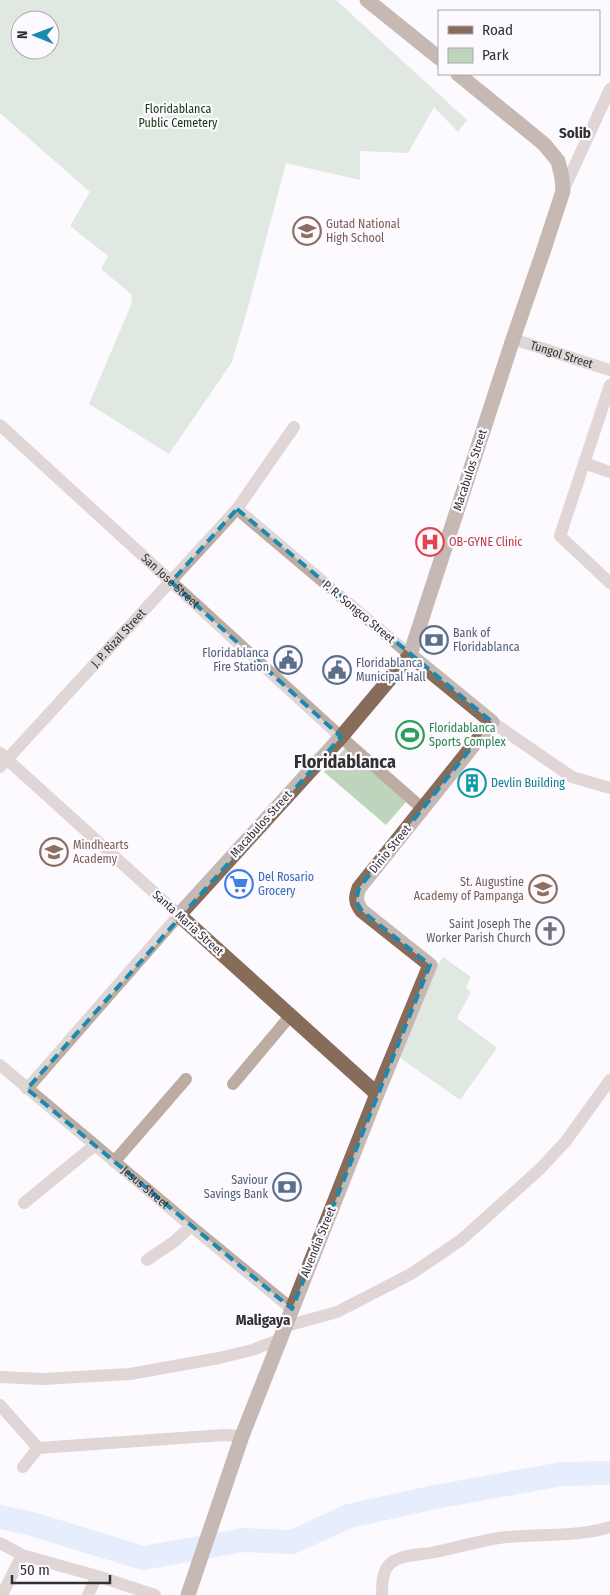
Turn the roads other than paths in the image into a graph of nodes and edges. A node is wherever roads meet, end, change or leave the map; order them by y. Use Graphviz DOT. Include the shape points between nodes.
graph roads {
  1 [pos="367,0"];
  2 [pos="438,57"];
  3 [pos="459,75"];
  4 [pos="610,89"];
  5 [pos="605,114"];
  6 [pos="563,191"];
  7 [pos="513,338"];
  8 [pos="610,370"];
  9 [pos="610,385"];
  10 [pos="0,425"];
  11 [pos="294,427"];
  12 [pos="584,462"];
  13 [pos="610,472"];
  14 [pos="237,509"];
  15 [pos="171,582"];
  16 [pos="610,583"];
  17 [pos="410,655"];
  18 [pos="492,722"];
  19 [pos="341,737"];
  20 [pos="2,760"];
  21 [pos="610,788"];
  22 [pos="423,809"];
  23 [pos="179,916"];
  24 [pos="430,965"];
  25 [pos="291,1015"];
  26 [pos="0,1066"];
  27 [pos="186,1079"];
  28 [pos="610,1080"];
  29 [pos="233,1084"];
  30 [pos="27,1089"];
  31 [pos="377,1094"];
  32 [pos="95,1145"];
  33 [pos="114,1162"];
  34 [pos="24,1203"];
  35 [pos="190,1226"];
  36 [pos="147,1260"];
  37 [pos="292,1309"];
  38 [pos="282,1338"];
  39 [pos="0,1377"];
  40 [pos="0,1405"];
  41 [pos="242,1436"];
  42 [pos="38,1448"];
  43 [pos="23,1467"];
  44 [pos="610,1527"];
  45 [pos="0,1543"];
  46 [pos="22,1555"];
  47 [pos="97,1576"];
  48 [pos="189,1592"];
  49 [pos="2,1595"];
  50 [pos="88,1595"];
  51 [pos="155,1595"];
  52 [pos="382,1595"];
  1 -- 2 [label="main road"];
  3 -- 6 [label="main road" via="544,144 558,162"];
  4 -- 5 [label="street"];
  5 -- 6 [label="street"];
  6 -- 7 [label="main road, Macabulos Street"];
  7 -- 8 [label="street, Tungol Street"];
  7 -- 17 [label="main road, Macabulos Street"];
  9 -- 12 [label="street"];
  10 -- 15 [label="street, San Jose Street"];
  11 -- 14 [label="street, J. P. Rizal Street"];
  12 -- 13 [label="street"];
  12 -- 16 [label="street" via="560,536"];
  14 -- 15 [label="street, J. P. Rizal Street"];
  14 -- 17 [label="street, P. R. Songco Street"];
  15 -- 19 [label="street, San Jose Street"];
  15 -- 20 [label="street, J. P. Rizal Street"];
  17 -- 18 [label="main road, P. R. Songco Street"];
  17 -- 19 [label="main road, Macabulos Street"];
  18 -- 21 [label="street, P. R. Songco Street" via="572,778"];
  18 -- 22 [label="main road, Dinio Street"];
  19 -- 22 [label="street, San Jose Street"];
  19 -- 23 [label="main road, Macabulos Street"];
  20 -- 23 [label="street, Santa Maria Street"];
  22 -- 24 [label="main road, Dinio Street" via="359,888 356,901 362,911"];
  23 -- 25 [label="main road, Santa Maria Street"];
  23 -- 30 [label="street, Macabulos Street"];
  24 -- 31 [label="main road, Alvendia Street"];
  25 -- 29 [label="street"];
  25 -- 31 [label="main road, Santa Maria Street"];
  26 -- 30 [label="street, Jesus Street"];
  27 -- 33 [label="street"];
  28 -- 38 [label="street" via="566,1141 461,1240 411,1274"];
  30 -- 32 [label="street, Jesus Street"];
  31 -- 37 [label="main road, Alvendia Street"];
  32 -- 33 [label="street, Jesus Street"];
  32 -- 34 [label="street"];
  33 -- 35 [label="street, Jesus Street"];
  35 -- 36 [label="street"];
  35 -- 37 [label="street, Jesus Street"];
  37 -- 38 [label="main road, Alvendia Street"];
  38 -- 39 [label="street" via="219,1358 130,1374 43,1379"];
  38 -- 41 [label="main road, Alvendia Street"];
  40 -- 42 [label="street"];
  41 -- 42 [label="street"];
  41 -- 48 [label="main road, Alvendia Street"];
  42 -- 43 [label="street"];
  44 -- 52 [label="street" via="582,1533 498,1538 398,1558 386,1569"];
  45 -- 46 [label="street"];
  46 -- 47 [label="street"];
  46 -- 49 [label="street"];
  47 -- 50 [label="street"];
  47 -- 51 [label="street"];
}
